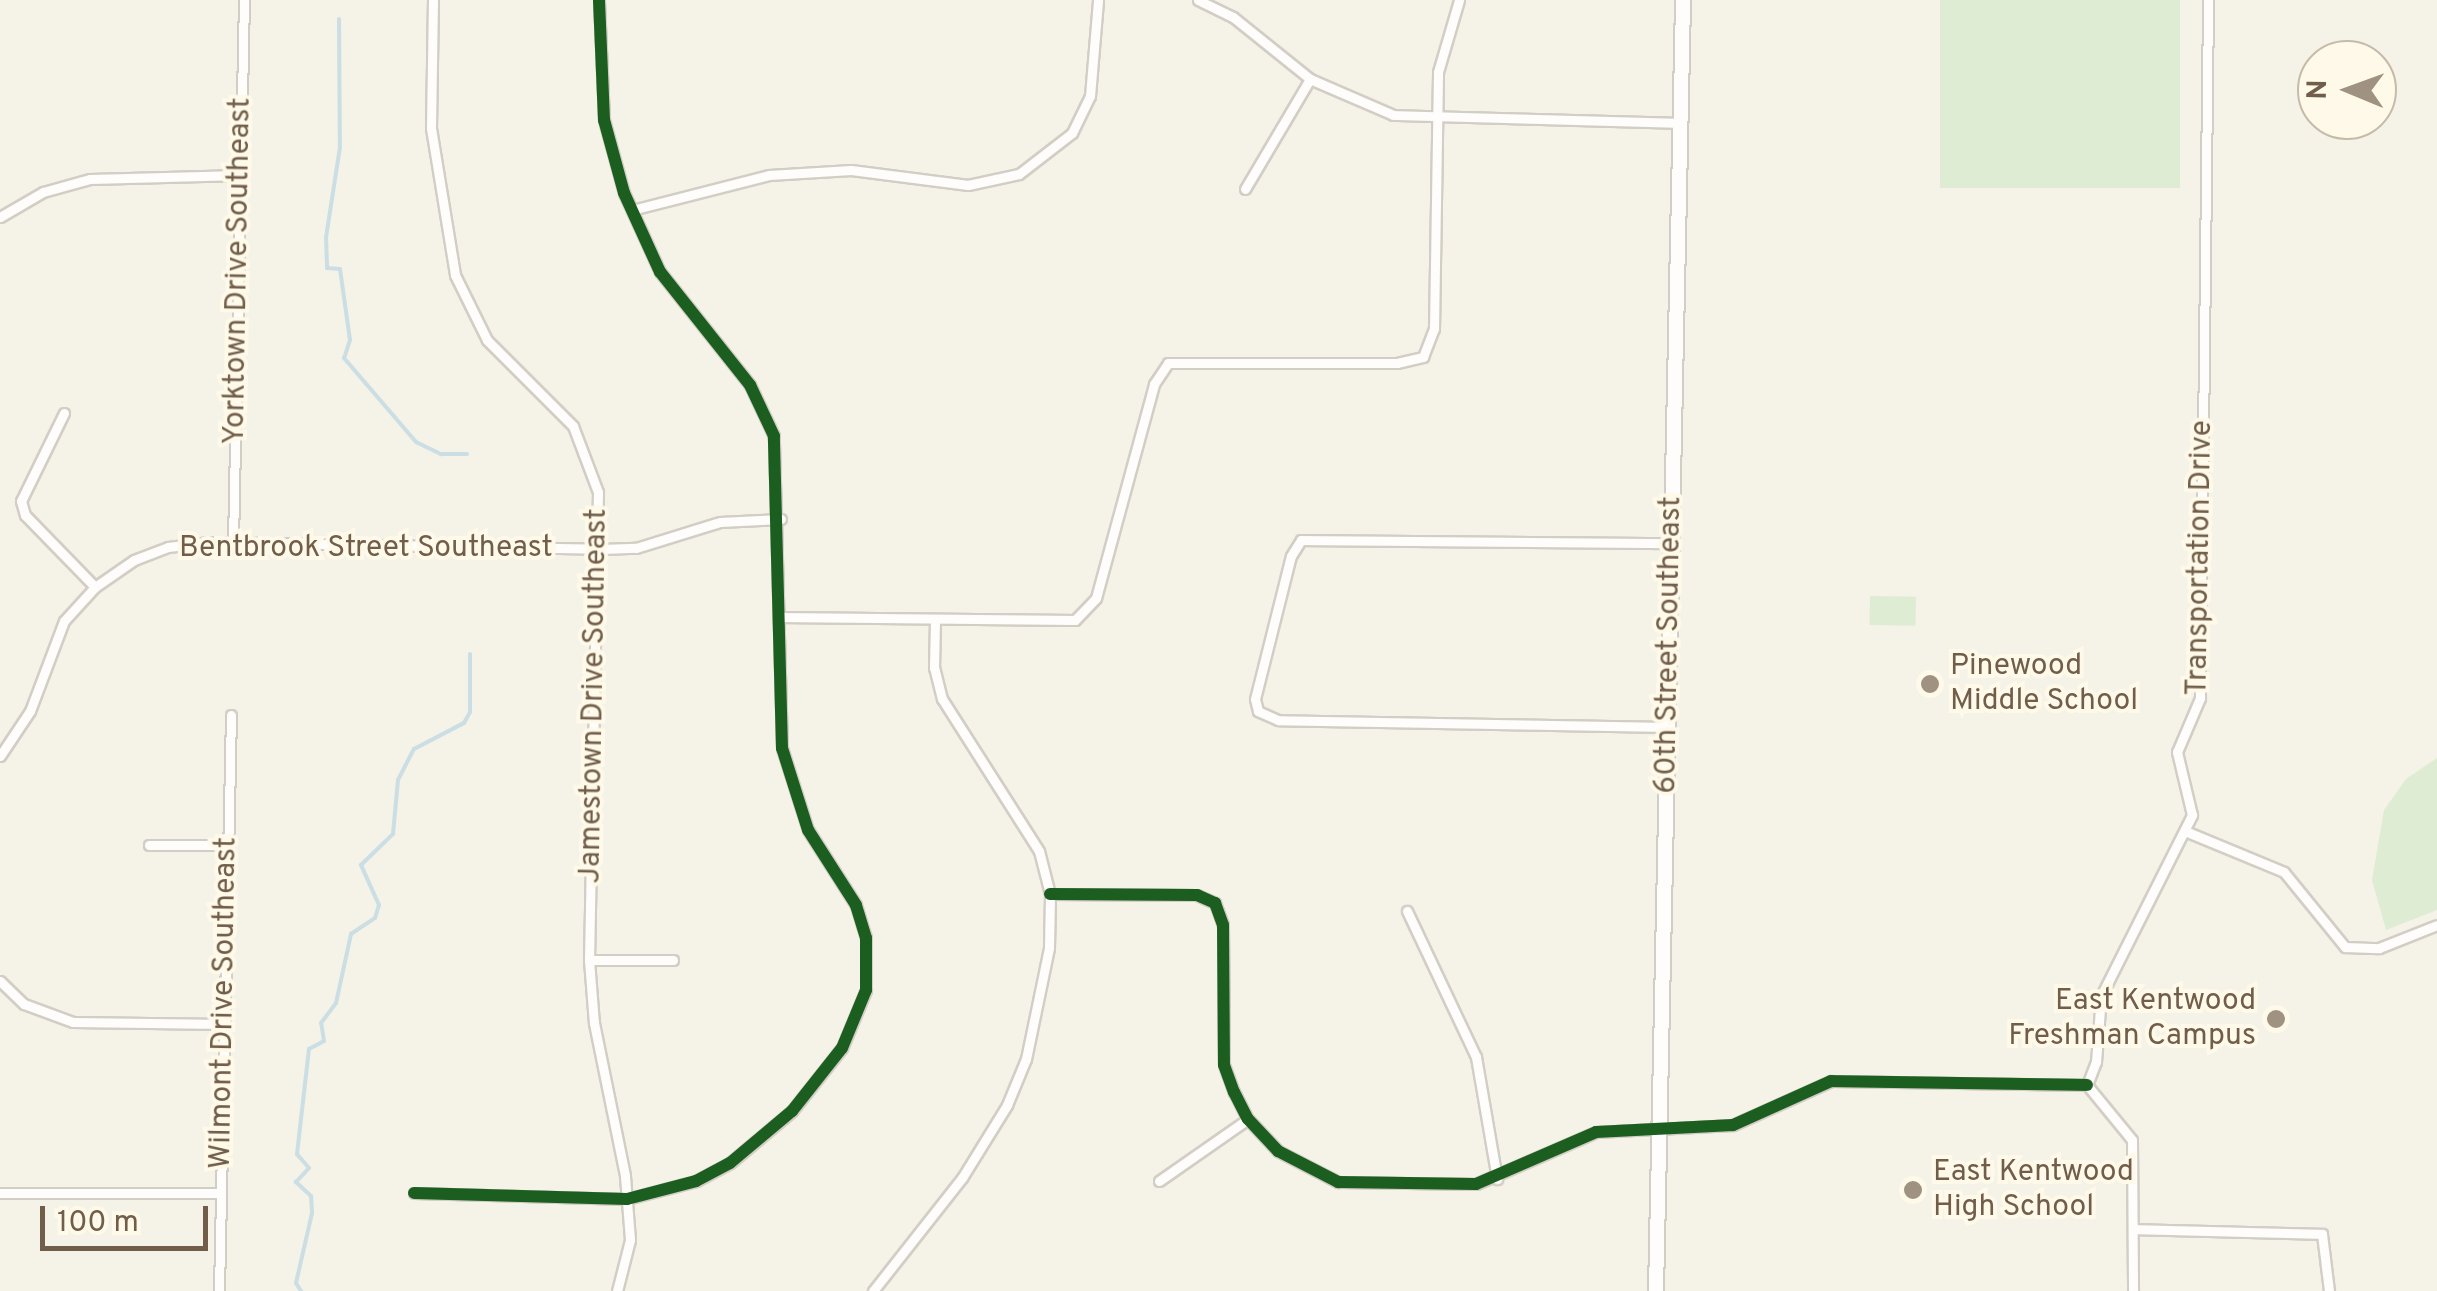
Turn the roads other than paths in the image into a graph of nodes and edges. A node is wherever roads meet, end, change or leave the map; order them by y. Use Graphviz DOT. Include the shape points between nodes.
graph roads {
  1 [pos="244,0"];
  2 [pos="433,0"];
  3 [pos="598,0"];
  4 [pos="1098,0"];
  5 [pos="1198,0"];
  6 [pos="1458,0"];
  7 [pos="1683,0"];
  8 [pos="2208,0"];
  9 [pos="1310,79"];
  10 [pos="1438,120"];
  11 [pos="1680,122"];
  12 [pos="241,175"];
  13 [pos="1244,189"];
  14 [pos="632,210"];
  15 [pos="0,217"];
  16 [pos="64,412"];
  17 [pos="781,519"];
  18 [pos="233,542"];
  19 [pos="1672,543"];
  20 [pos="601,550"];
  21 [pos="95,587"];
  22 [pos="778,618"];
  23 [pos="936,619"];
  24 [pos="231,715"];
  25 [pos="1668,727"];
  26 [pos="0,756"];
  27 [pos="2185,831"];
  28 [pos="149,845"];
  29 [pos="229,845"];
  30 [pos="1050,894"];
  31 [pos="1407,911"];
  32 [pos="2437,925"];
  33 [pos="589,960"];
  34 [pos="674,960"];
  35 [pos="0,982"];
  36 [pos="225,1024"];
  37 [pos="2087,1085"];
  38 [pos="1248,1119"];
  39 [pos="1660,1130"];
  40 [pos="1497,1178"];
  41 [pos="1159,1181"];
  42 [pos="0,1193"];
  43 [pos="221,1193"];
  44 [pos="414,1193"];
  45 [pos="627,1199"];
  46 [pos="2134,1229"];
  47 [pos="219,1291"];
  48 [pos="617,1291"];
  49 [pos="874,1291"];
  50 [pos="1656,1291"];
  51 [pos="2133,1291"];
  52 [pos="2329,1291"];
  1 -- 12 [label="street, Yorktown Drive Southeast"];
  2 -- 20 [label="street, Jamestown Drive Southeast" via="430,128 454,275 487,340 578,433 598,492"];
  3 -- 14 [label="street" via="604,120"];
  4 -- 14 [label="street" via="1090,96 1072,133 1019,174 968,185 851,170 769,174"];
  5 -- 9 [label="street" via="1232,17"];
  6 -- 10 [label="street" via="1440,57"];
  7 -- 11 [label="main road, 60th Street Southeast"];
  8 -- 27 [label="street, Transportation Drive" via="2200,698 2198,717 2177,752 2192,815"];
  9 -- 10 [label="street" via="1381,111"];
  9 -- 13 [label="street"];
  10 -- 11 [label="street"];
  10 -- 23 [label="street" via="1434,329 1423,356 1397,363 1168,363 1154,384 1088,614 1075,620"];
  11 -- 19 [label="main road, 60th Street Southeast"];
  12 -- 15 [label="street" via="90,179 43,192"];
  12 -- 18 [label="street, Yorktown Drive Southeast"];
  14 -- 17 [label="street" via="660,272 764,409 779,467"];
  16 -- 21 [label="street" via="21,501 26,515"];
  17 -- 20 [label="street, Bentbrook Street Southeast" via="720,522 636,548"];
  17 -- 22 [label="street"];
  18 -- 20 [label="street, Bentbrook Street Southeast"];
  18 -- 21 [label="street, Bentbrook Street Southeast" via="168,547"];
  19 -- 25 [label="main road, 60th Street Southeast"];
  19 -- 25 [label="street" via="1301,540 1290,556 1256,687 1258,712 1278,720"];
  20 -- 33 [label="street, Jamestown Drive Southeast"];
  21 -- 26 [label="street, Bentbrook Street Southeast" via="64,623 30,711"];
  22 -- 23 [label="street"];
  22 -- 45 [label="street" via="786,764 808,830 857,910 866,942 864,1002 842,1048 766,1136 696,1180"];
  23 -- 30 [label="street" via="934,668 942,699 1032,837"];
  24 -- 29 [label="street, Wilmont Drive Southeast"];
  25 -- 39 [label="main road, 60th Street Southeast"];
  27 -- 32 [label="street" via="2284,872 2345,947 2380,948"];
  27 -- 37 [label="street, Transportation Drive" via="2101,996 2096,1062"];
  28 -- 29 [label="street"];
  29 -- 36 [label="street, Wilmont Drive Southeast"];
  30 -- 38 [label="street" via="1197,895 1215,903 1223,925 1224,1065"];
  30 -- 49 [label="street" via="1042,994 1007,1105 962,1178"];
  31 -- 40 [label="street" via="1476,1057"];
  33 -- 34 [label="street"];
  33 -- 45 [label="street, Jamestown Drive Southeast"];
  35 -- 36 [label="street" via="26,1005 74,1022"];
  36 -- 43 [label="street, Wilmont Drive Southeast"];
  37 -- 39 [label="street" via="1831,1081 1733,1125"];
  37 -- 46 [label="street" via="2132,1140"];
  38 -- 40 [label="street" via="1278,1151 1338,1182 1446,1187"];
  38 -- 41 [label="street"];
  39 -- 40 [label="street" via="1596,1132"];
  39 -- 50 [label="main road, 60th Street Southeast"];
  42 -- 43 [label="street"];
  43 -- 47 [label="street, Wilmont Drive Southeast"];
  44 -- 45 [label="street"];
  45 -- 48 [label="street, Jamestown Drive Southeast" via="630,1240"];
  46 -- 51 [label="street"];
  46 -- 52 [label="street" via="2322,1234"];
}
